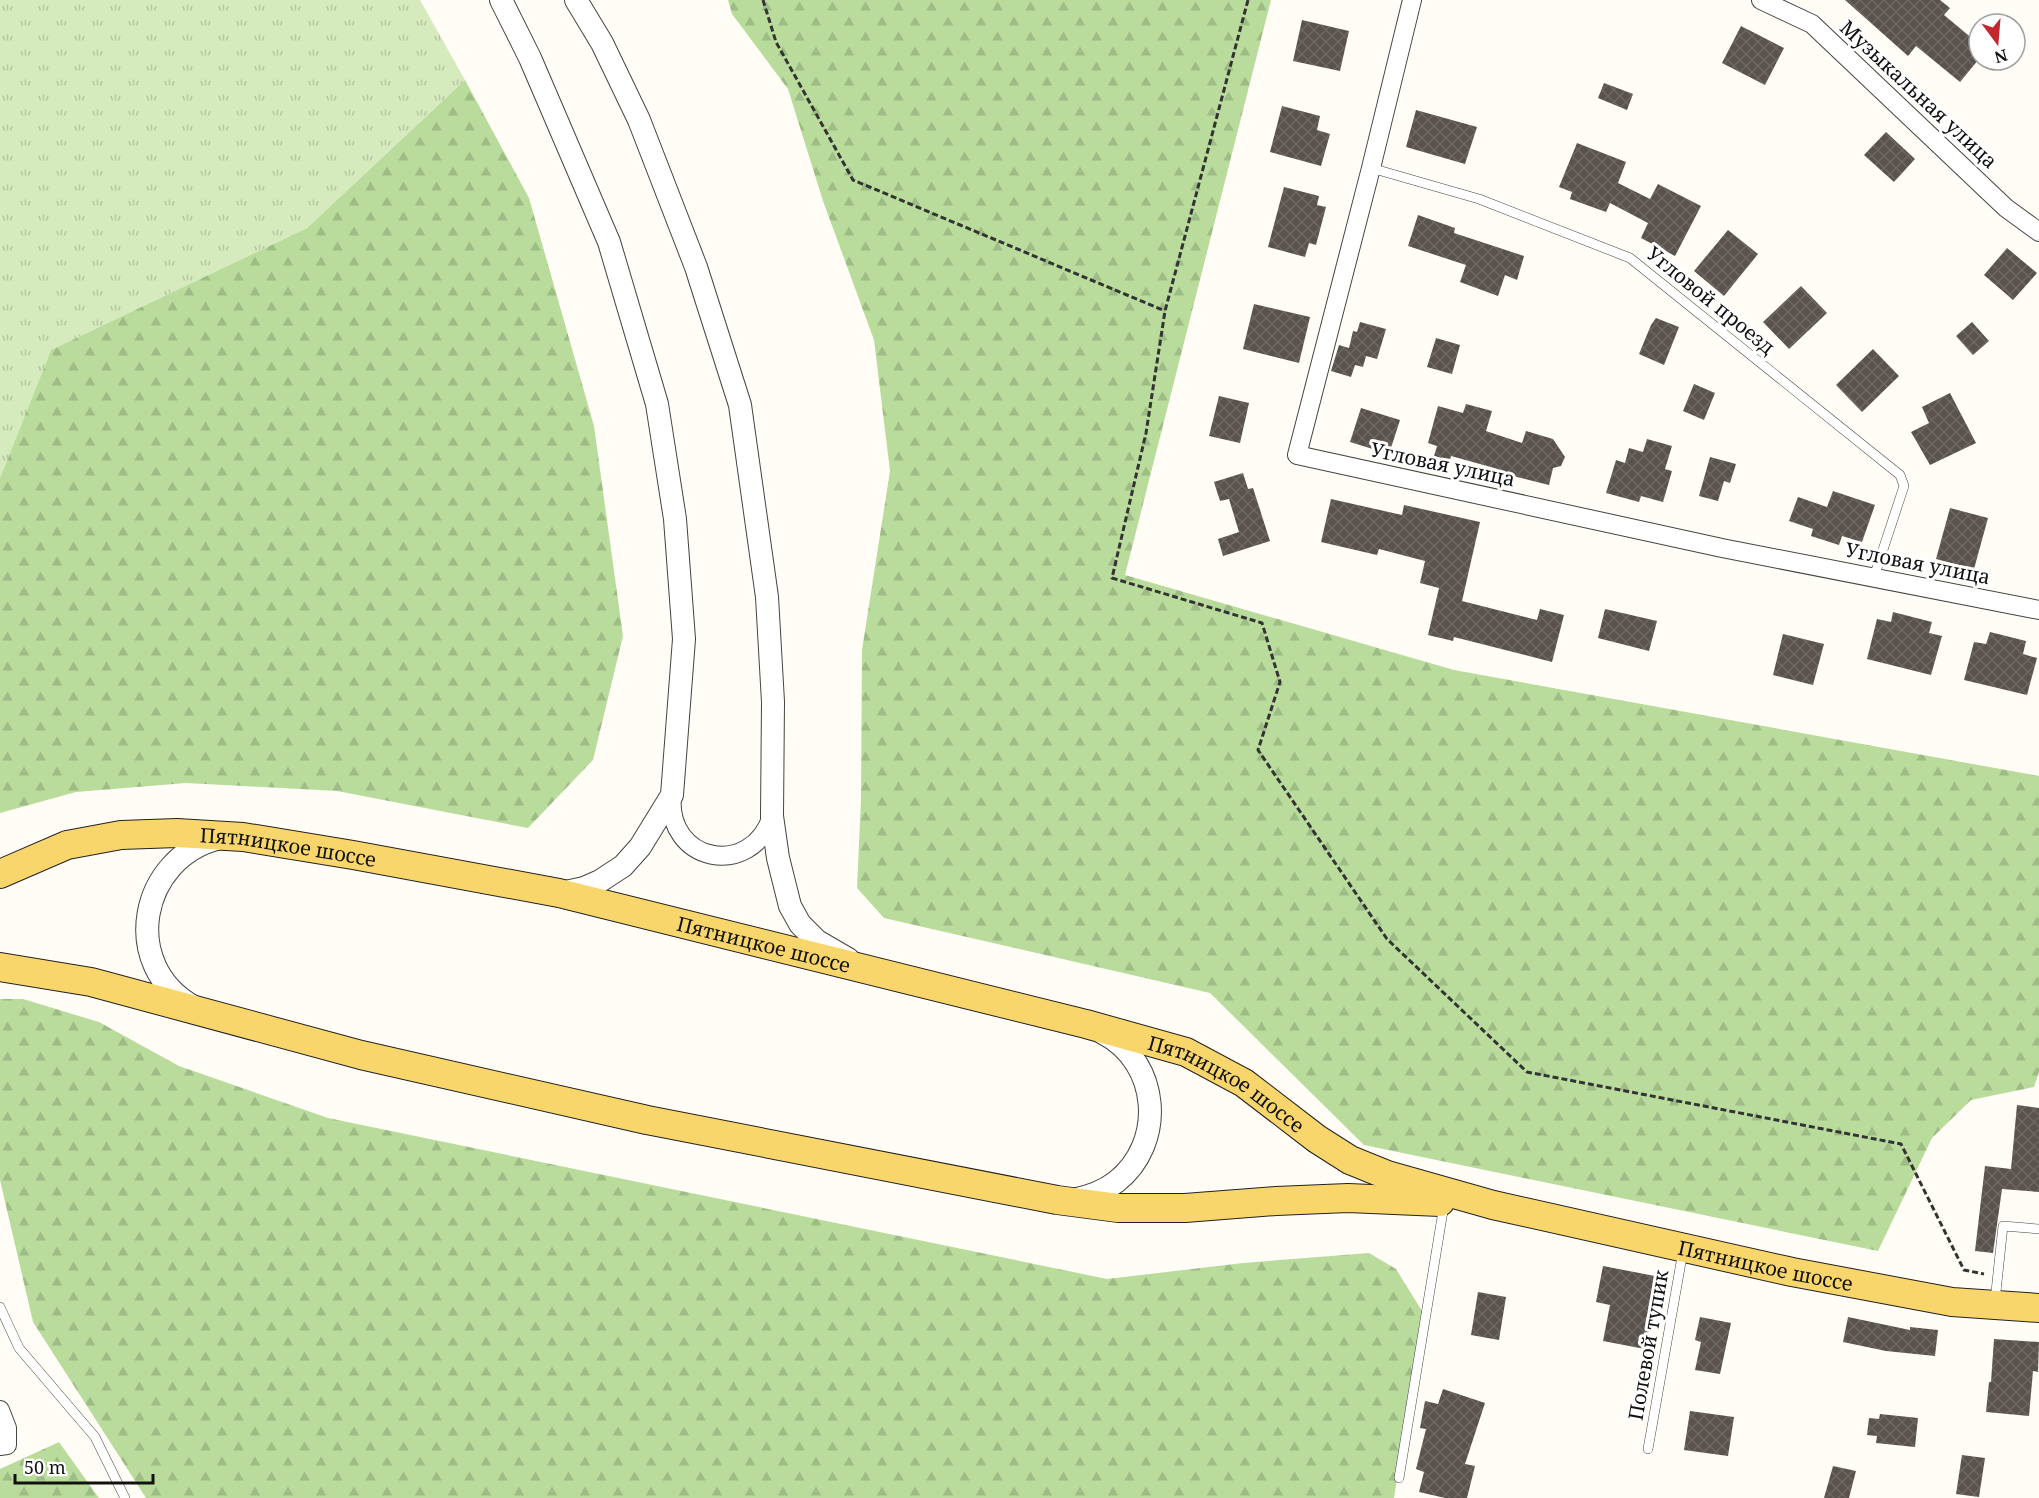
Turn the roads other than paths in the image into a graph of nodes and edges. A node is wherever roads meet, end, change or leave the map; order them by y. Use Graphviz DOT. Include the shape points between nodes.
graph roads {
  1 [pos="501,0"];
  2 [pos="576,0"];
  3 [pos="1412,0"];
  4 [pos="1761,0"];
  5 [pos="1371,168"];
  6 [pos="2039,232"];
  7 [pos="1874,577"];
  8 [pos="2039,610"];
  9 [pos="672,795"];
  10 [pos="772,816"];
  11 [pos="243,837"];
  12 [pos="0,874"];
  13 [pos="560,893"];
  14 [pos="0,967"];
  15 [pos="865,969"];
  16 [pos="218,1016"];
  17 [pos="1086,1024"];
  18 [pos="1057,1200"];
  19 [pos="1444,1202"];
  20 [pos="1493,1205"];
  21 [pos="2039,1228"];
  22 [pos="1683,1247"];
  23 [pos="1994,1306"];
  24 [pos="0,1307"];
  25 [pos="2039,1308"];
  26 [pos="0,1410"];
  27 [pos="4,1445"];
  28 [pos="1648,1449"];
  29 [pos="1400,1478"];
  30 [pos="125,1498"];
  1 -- 9 [label="street" via="609,242 657,404 675,519 684,639"];
  2 -- 10 [label="street" via="602,43 639,120 696,267 740,405 767,597 773,702"];
  3 -- 5 [label="street, Угловая улица"];
  4 -- 6 [label="street, Музыкальная улица" via="1812,24 2006,208"];
  5 -- 7 [label="lane, Угловой проезд" via="1479,199 1630,258 1900,474 1904,486"];
  5 -- 7 [label="street, Угловая улица" via="1297,455 1722,548"];
  7 -- 8 [label="street, Угловая улица"];
  9 -- 10 [label="street" via="672,816 681,835 706,854 727,856 747,849 763,835"];
  9 -- 13 [label="street" via="640,847 623,866 584,888"];
  10 -- 15 [label="street" via="783,886 800,924 817,941"];
  11 -- 12 [label="main road, Пятницкое шоссе" via="121,835 67,845"];
  11 -- 13 [label="main road, Пятницкое шоссе"];
  11 -- 16 [label="street" via="210,841 183,855 161,878 149,908 151,955 166,983 189,1004"];
  13 -- 15 [label="main road, Пятницкое шоссе"];
  14 -- 16 [label="main road, Пятницкое шоссе" via="91,982"];
  15 -- 17 [label="main road, Пятницкое шоссе"];
  16 -- 18 [label="main road, Пятницкое шоссе" via="361,1055 647,1120"];
  17 -- 18 [label="street" via="1121,1045 1141,1070 1150,1100 1148,1131 1137,1160 1116,1183 1088,1197"];
  17 -- 20 [label="main road, Пятницкое шоссе" via="1186,1052 1244,1083 1350,1160"];
  18 -- 19 [label="main road, Пятницкое шоссе" via="1118,1208 1348,1198"];
  19 -- 20 [label="main road, Пятницкое шоссе"];
  19 -- 29 [label="lane"];
  20 -- 22 [label="main road, Пятницкое шоссе"];
  21 -- 23 [label="lane" via="2003,1226"];
  22 -- 23 [label="main road, Пятницкое шоссе" via="1792,1272 1952,1302"];
  22 -- 28 [label="lane, Полевой тупик"];
  23 -- 25 [label="main road, Пятницкое шоссе"];
  24 -- 30 [label="lane" via="19,1348 95,1437"];
  26 -- 27 [label="street" via="7,1428"];
}
